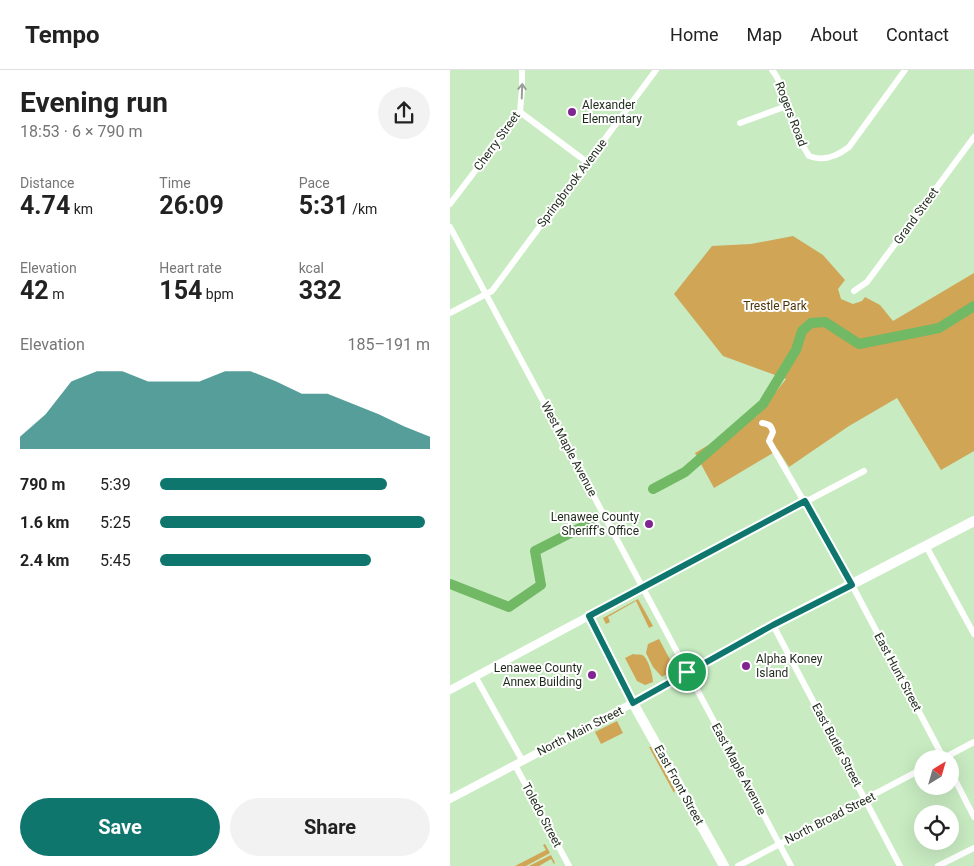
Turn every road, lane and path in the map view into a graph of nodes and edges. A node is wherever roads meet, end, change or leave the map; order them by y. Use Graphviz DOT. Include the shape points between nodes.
graph roads {
  1 [pos="522,70"];
  2 [pos="656,70"];
  3 [pos="905,70"];
  4 [pos="776,71"];
  5 [pos="787,106"];
  6 [pos="520,112"];
  7 [pos="740,123"];
  8 [pos="974,137"];
  9 [pos="588,163"];
  10 [pos="450,204"];
  11 [pos="450,227"];
  12 [pos="854,291"];
  13 [pos="486,294"];
  14 [pos="450,313"];
  15 [pos="762,423"];
  16 [pos="864,471"];
  17 [pos="805,501"];
  18 [pos="974,521"];
  19 [pos="926,546"];
  20 [pos="852,585"];
  21 [pos="644,588"];
  22 [pos="589,616"];
  23 [pos="773,625"];
  24 [pos="974,634"];
  25 [pos="687,672"];
  26 [pos="475,676"];
  27 [pos="450,690"];
  28 [pos="633,703"];
  29 [pos="974,742"];
  30 [pos="940,750"];
  31 [pos="959,750"];
  32 [pos="518,762"];
  33 [pos="914,774"];
  34 [pos="959,788"];
  35 [pos="450,799"];
  36 [pos="866,800"];
  37 [pos="974,817"];
  38 [pos="780,844"];
  39 [pos="974,848"];
  40 [pos="569,866"];
  41 [pos="724,866"];
  42 [pos="738,866"];
  43 [pos="791,866"];
  44 [pos="900,866"];
  45 [pos="938,866"];
  6 -- 1 [label="street, Cherry Street, one-way"];
  2 -- 9 [label="street, Springbrook Avenue"];
  3 -- 5 [label="street, Rogers Road" via="849,147 822,160 809,156 796,134"];
  4 -- 5 [label="street, Rogers Road"];
  5 -- 7 [label="street"];
  6 -- 9 [label="street"];
  6 -- 10 [label="street, Cherry Street"];
  8 -- 12 [label="street, Grand Street" via="867,282"];
  9 -- 13 [label="street, Springbrook Avenue" via="492,291"];
  11 -- 13 [label="street, West Maple Avenue"];
  13 -- 14 [label="street, Springbrook Avenue"];
  13 -- 21 [label="street, West Maple Avenue"];
  15 -- 17 [label="street, East Hunt Street" via="772,427 769,441"];
  16 -- 17 [label="street"];
  17 -- 20 [label="street, East Hunt Street"];
  17 -- 21 [label="street"];
  18 -- 19 [label="main road, North Main Street"];
  19 -- 20 [label="main road, North Main Street"];
  19 -- 24 [label="street"];
  20 -- 23 [label="main road, North Main Street"];
  20 -- 30 [label="street, East Hunt Street"];
  21 -- 22 [label="street"];
  21 -- 25 [label="street, West Maple Avenue"];
  22 -- 26 [label="street"];
  22 -- 28 [label="street"];
  23 -- 25 [label="main road, North Main Street"];
  23 -- 36 [label="street, East Butler Street"];
  25 -- 28 [label="main road, North Main Street"];
  25 -- 38 [label="street, East Maple Avenue"];
  26 -- 27 [label="street"];
  26 -- 32 [label="street, Toledo Street"];
  28 -- 32 [label="street, North Main Street"];
  28 -- 41 [label="main road, East Front Street"];
  29 -- 31 [label="street"];
  32 -- 35 [label="street, North Main Street"];
  32 -- 40 [label="street, Toledo Street"];
  33 -- 36 [label="street, North Broad Street"];
  34 -- 37 [label="street"];
  36 -- 38 [label="street, North Broad Street"];
  36 -- 44 [label="street, East Butler Street"];
  38 -- 42 [label="street, North Broad Street"];
  38 -- 43 [label="street, East Maple Avenue"];
  39 -- 45 [label="street"];
}
